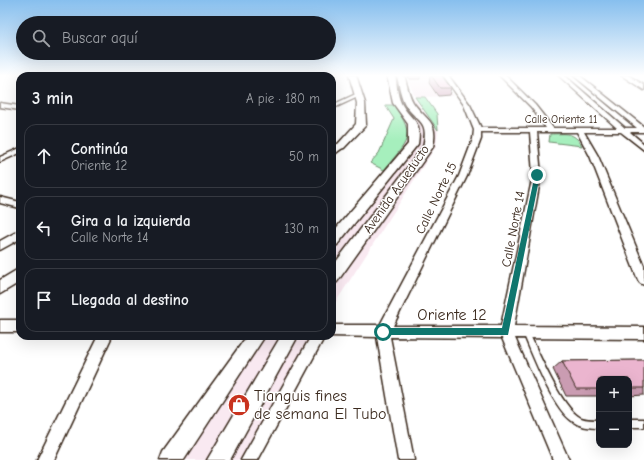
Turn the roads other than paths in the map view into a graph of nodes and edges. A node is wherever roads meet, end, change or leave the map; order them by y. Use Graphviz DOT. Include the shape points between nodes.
graph roads {
  1 [pos="355,96"];
  2 [pos="359,96"];
  3 [pos="395,96"];
  4 [pos="407,96"];
  5 [pos="461,96"];
  6 [pos="523,96"];
  7 [pos="585,96"];
  8 [pos="602,96"];
  9 [pos="0,105"];
  10 [pos="336,105"];
  11 [pos="16,107"];
  12 [pos="478,130"];
  13 [pos="533,130"];
  14 [pos="551,130"];
  15 [pos="624,130"];
  16 [pos="644,130"];
  17 [pos="580,131"];
  18 [pos="336,147"];
  19 [pos="644,148"];
  20 [pos="16,152"];
  21 [pos="0,160"];
  22 [pos="0,200"];
  23 [pos="16,204"];
  24 [pos="16,236"];
  25 [pos="336,237"];
  26 [pos="0,246"];
  27 [pos="336,273"];
  28 [pos="16,277"];
  29 [pos="644,280"];
  30 [pos="0,288"];
  31 [pos="0,326"];
  32 [pos="16,326"];
  33 [pos="336,331"];
  34 [pos="383,332"];
  35 [pos="506,332"];
  36 [pos="525,332"];
  37 [pos="644,333"];
  38 [pos="103,340"];
  39 [pos="254,340"];
  40 [pos="288,340"];
  41 [pos="316,340"];
  42 [pos="632,423"];
  43 [pos="644,423"];
  44 [pos="596,424"];
  45 [pos="45,460"];
  46 [pos="171,460"];
  47 [pos="218,460"];
  48 [pos="249,460"];
  49 [pos="406,460"];
  50 [pos="561,460"];
  1 -- 10 [label="street"];
  2 -- 18 [label="street" via="361,125"];
  3 -- 25 [label="street, Avenida Acueducto" via="397,104 414,123 416,132 413,144"];
  4 -- 27 [label="street, Avenida Acueducto" via="410,105 424,118 431,132 428,147"];
  5 -- 12 [label="street"];
  6 -- 14 [label="street"];
  7 -- 15 [label="street"];
  8 -- 16 [label="street"];
  9 -- 11 [label="street"];
  12 -- 13 [label="street, Calle Oriente 11"];
  12 -- 34 [label="street, Calle Norte 15" via="463,176"];
  13 -- 14 [label="street, Calle Oriente 11"];
  13 -- 35 [label="street, Calle Norte 14" via="537,175"];
  14 -- 17 [label="street, Calle Oriente 11"];
  15 -- 16 [label="street, Calle Oriente 11"];
  15 -- 17 [label="street, Calle Oriente 11"];
  15 -- 19 [label="street"];
  17 -- 29 [label="street" via="594,156"];
  20 -- 21 [label="street"];
  22 -- 23 [label="street"];
  24 -- 26 [label="street"];
  28 -- 30 [label="street"];
  31 -- 32 [label="street"];
  33 -- 34 [label="street, Oriente 12"];
  34 -- 35 [label="street, Oriente 12"];
  34 -- 49 [label="street"];
  35 -- 36 [label="street, Oriente 12"];
  35 -- 50 [label="street"];
  36 -- 37 [label="street, Oriente 12"];
  36 -- 44 [label="lane" via="561,404 573,418 586,424"];
  38 -- 45 [label="street"];
  39 -- 46 [label="street"];
  40 -- 47 [label="street"];
  41 -- 48 [label="street"];
  42 -- 43 [label="lane"];
}
